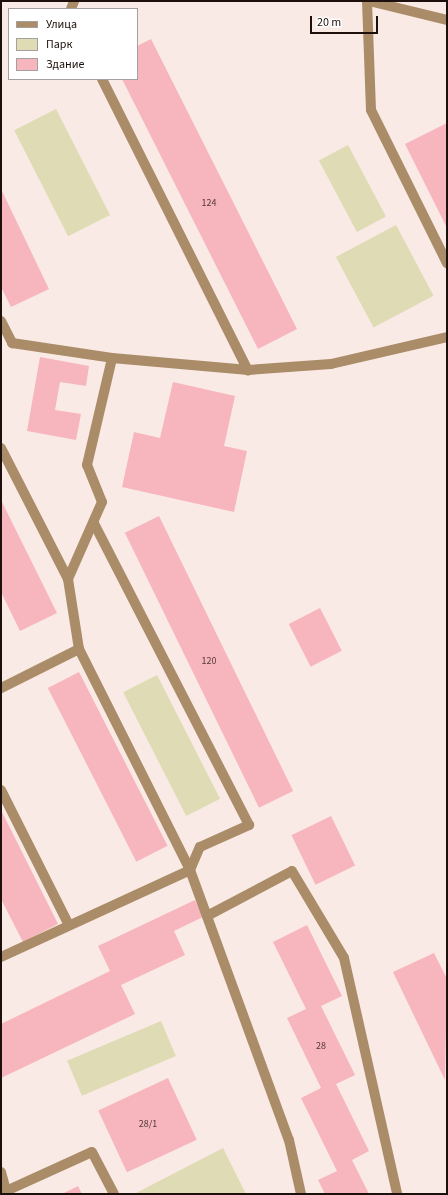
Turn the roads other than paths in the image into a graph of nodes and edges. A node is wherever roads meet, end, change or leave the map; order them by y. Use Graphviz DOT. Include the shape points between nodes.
graph roads {
  1 [pos="368,1"];
  2 [pos="447,20"];
  3 [pos="103,80"];
  4 [pos="447,263"];
  5 [pos="1,321"];
  6 [pos="447,337"];
  7 [pos="112,358"];
  8 [pos="248,370"];
  9 [pos="1,448"];
  10 [pos="94,523"];
  11 [pos="68,579"];
  12 [pos="79,649"];
  13 [pos="1,688"];
  14 [pos="1,790"];
  15 [pos="190,870"];
  16 [pos="207,916"];
  17 [pos="69,924"];
  18 [pos="1,957"];
  19 [pos="1,1172"];
  20 [pos="6,1192"];
  21 [pos="114,1194"];
  22 [pos="301,1194"];
  23 [pos="397,1194"];
  1 -- 2 [label="street"];
  1 -- 4 [label="street" via="371,110"];
  3 -- 8 [label="street"];
  5 -- 7 [label="street" via="12,343"];
  6 -- 8 [label="street" via="331,364"];
  7 -- 8 [label="street"];
  7 -- 10 [label="street" via="87,465 102,502"];
  9 -- 11 [label="street"];
  10 -- 11 [label="street"];
  10 -- 15 [label="street" via="249,825 200,847"];
  11 -- 12 [label="street"];
  12 -- 13 [label="street"];
  12 -- 15 [label="street"];
  14 -- 17 [label="street"];
  15 -- 16 [label="street"];
  15 -- 17 [label="street"];
  16 -- 22 [label="street" via="289,1140"];
  16 -- 23 [label="street" via="292,872 344,958"];
  17 -- 18 [label="street"];
  19 -- 20 [label="street"];
  20 -- 21 [label="street" via="92,1152"];
}
